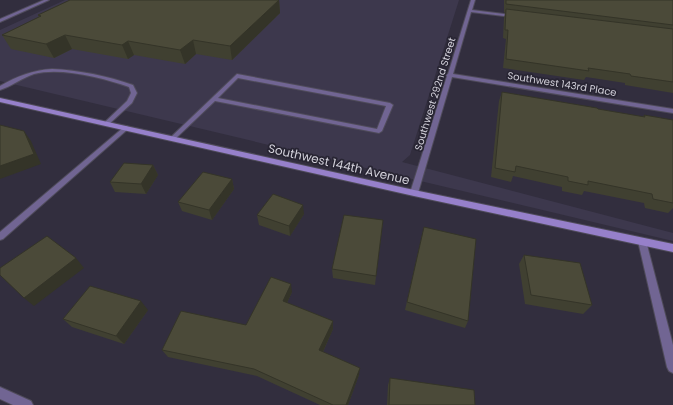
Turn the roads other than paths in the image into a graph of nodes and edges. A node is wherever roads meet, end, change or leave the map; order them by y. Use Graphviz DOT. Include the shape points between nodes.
graph roads {
  1 [pos="47,0"];
  2 [pos="473,0"];
  3 [pos="470,11"];
  4 [pos="517,17"];
  5 [pos="0,21"];
  6 [pos="449,75"];
  7 [pos="0,88"];
  8 [pos="213,99"];
  9 [pos="0,100"];
  10 [pos="673,111"];
  11 [pos="106,124"];
  12 [pos="126,128"];
  13 [pos="172,139"];
  14 [pos="414,193"];
  15 [pos="0,236"];
  16 [pos="642,241"];
  17 [pos="673,248"];
  18 [pos="673,367"];
  19 [pos="0,393"];
  20 [pos="27,405"];
  1 -- 5 [label="street"];
  2 -- 3 [label="street, Southwest 292nd Street"];
  3 -- 4 [label="street"];
  3 -- 6 [label="street, Southwest 292nd Street"];
  6 -- 10 [label="street, Southwest 143rd Place"];
  6 -- 14 [label="street, Southwest 292nd Street"];
  7 -- 11 [label="street" via="29,74 57,70 131,86 134,93 130,102"];
  8 -- 8 [label="street" via="237,76 390,105 379,131"];
  8 -- 13 [label="street"];
  9 -- 11 [label="street, Southwest 144th Avenue"];
  11 -- 12 [label="street, Southwest 144th Avenue"];
  12 -- 13 [label="street, Southwest 144th Avenue"];
  12 -- 15 [label="street"];
  13 -- 14 [label="street, Southwest 144th Avenue"];
  14 -- 16 [label="street, Southwest 144th Avenue"];
  16 -- 17 [label="street, Southwest 144th Avenue"];
  16 -- 18 [label="street"];
  19 -- 20 [label="street"];
}
